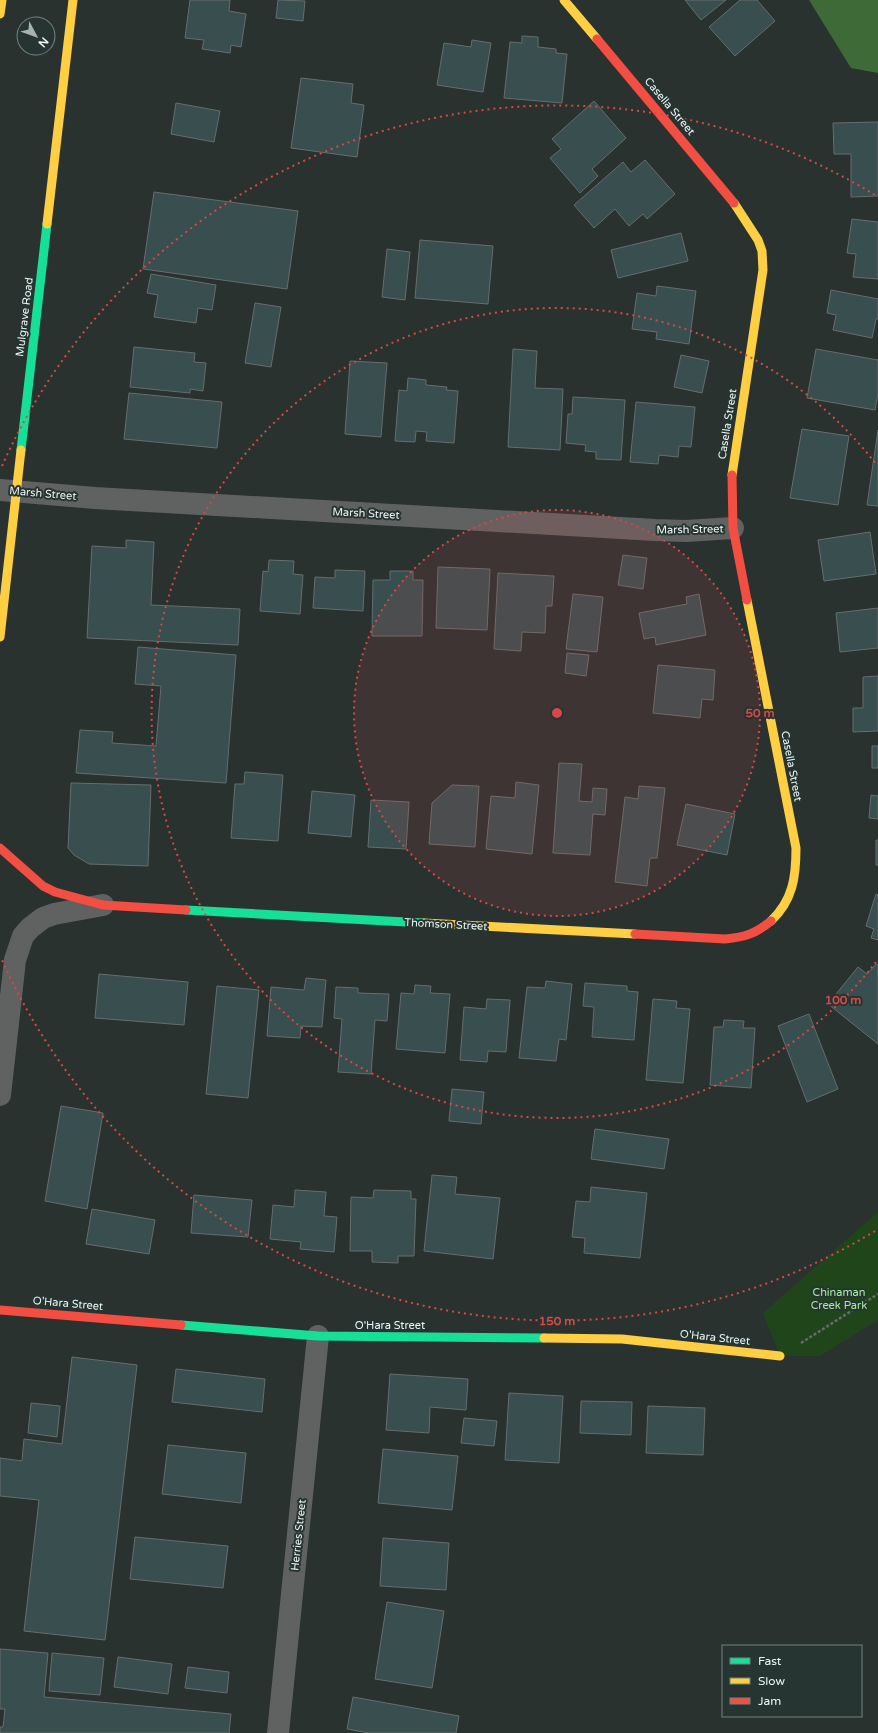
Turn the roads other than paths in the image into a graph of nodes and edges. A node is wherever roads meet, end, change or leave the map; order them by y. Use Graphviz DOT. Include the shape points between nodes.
graph roads {
  1 [pos="2,0"];
  2 [pos="74,0"];
  3 [pos="564,0"];
  4 [pos="0,14"];
  5 [pos="8,490"];
  6 [pos="733,528"];
  7 [pos="0,637"];
  8 [pos="0,848"];
  9 [pos="103,905"];
  10 [pos="780,911"];
  11 [pos="0,1095"];
  12 [pos="0,1310"];
  13 [pos="318,1336"];
  14 [pos="780,1356"];
  15 [pos="278,1733"];
  1 -- 4 [label="street"];
  2 -- 5 [label="street, Mulgrave Road"];
  3 -- 6 [label="street, Casella Street" via="725,190 748,222 761,249 763,270 732,470"];
  5 -- 6 [label="street, Marsh Street" via="103,498 654,530"];
  5 -- 7 [label="street, Mulgrave Road"];
  6 -- 10 [label="street, Casella Street" via="796,848 796,871 790,894"];
  8 -- 9 [label="street, Thomson Street" via="43,886 55,892"];
  9 -- 10 [label="street, Thomson Street" via="725,939 743,937 762,928"];
  9 -- 11 [label="street, Thomson Street" via="43,918 23,936 15,960"];
  12 -- 13 [label="street, O'Hara Street"];
  13 -- 14 [label="street, O'Hara Street" via="622,1339"];
  13 -- 15 [label="street, Herries Street"];
}
